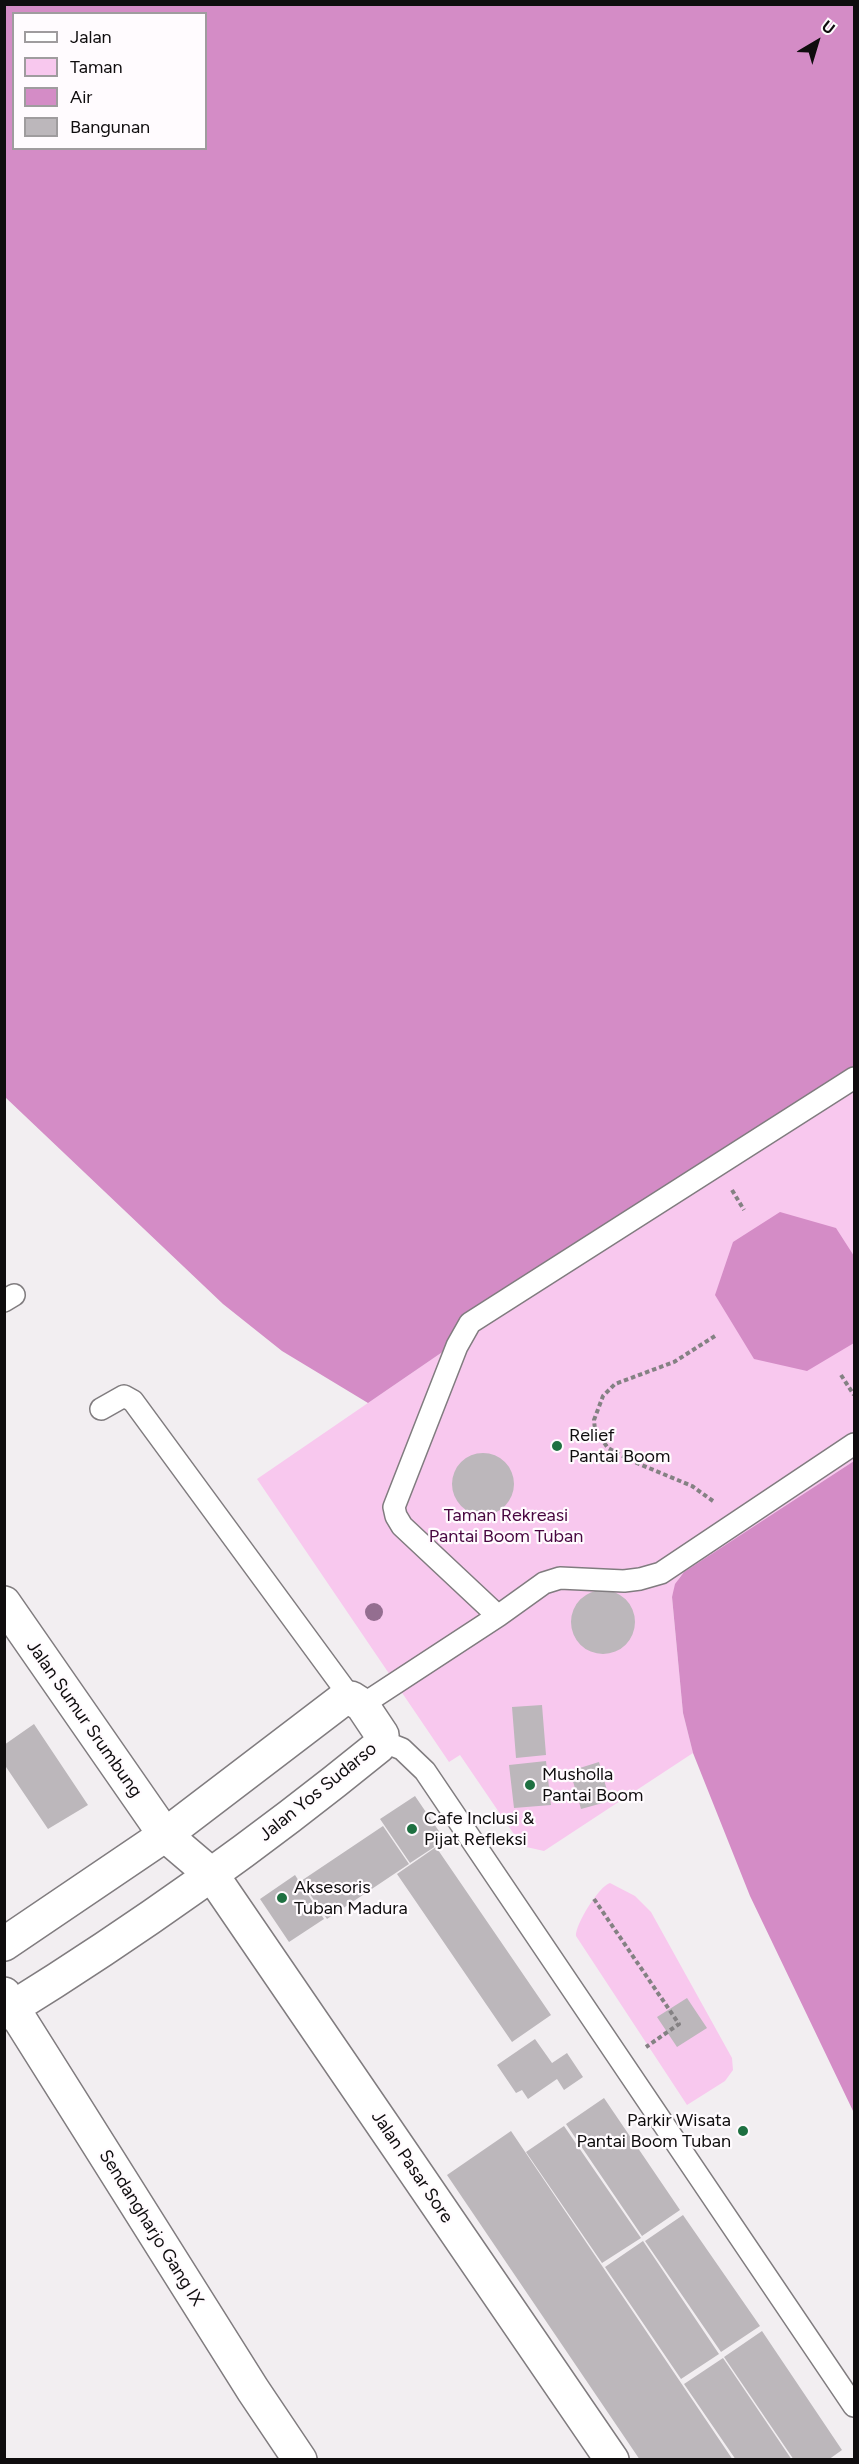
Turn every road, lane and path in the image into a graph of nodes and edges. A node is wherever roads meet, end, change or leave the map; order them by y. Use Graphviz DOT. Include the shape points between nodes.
graph roads {
  1 [pos="855,1078"];
  2 [pos="715,1336"];
  3 [pos="841,1374"];
  4 [pos="855,1395"];
  5 [pos="101,1409"];
  6 [pos="855,1444"];
  7 [pos="720,1508"];
  8 [pos="4,1603"];
  9 [pos="498,1616"];
  10 [pos="357,1702"];
  11 [pos="382,1741"];
  12 [pos="165,1835"];
  13 [pos="212,1875"];
  14 [pos="594,1899"];
  15 [pos="4,1944"];
  16 [pos="7,2005"];
  17 [pos="647,2046"];
  18 [pos="855,2406"];
  19 [pos="300,2460"];
  20 [pos="612,2460"];
  1 -- 9 [label="lane" via="476,1318 464,1330 394,1507 402,1526"];
  2 -- 7 [label="path" via="674,1362 615,1384 603,1396 594,1420 595,1430 608,1448 692,1486"];
  3 -- 4 [label="path"];
  5 -- 10 [label="lane" via="121,1397 133,1401"];
  6 -- 9 [label="lane" via="661,1573 630,1580 560,1578 544,1583"];
  8 -- 12 [label="street, Jalan Sumur Srumbung"];
  9 -- 10 [label="lane"];
  10 -- 11 [label="street, Jalan Yos Sudarso" via="380,1730"];
  10 -- 12 [label="street" via="338,1703"];
  11 -- 13 [label="street, Jalan Yos Sudarso"];
  11 -- 18 [label="lane" via="402,1749 425,1771"];
  12 -- 13 [label="street, Jalan Sumur Srumbung"];
  12 -- 15 [label="street"];
  13 -- 16 [label="street, Jalan Yos Sudarso" via="174,1903"];
  13 -- 20 [label="street, Jalan Pasar Sore"];
  14 -- 17 [label="path" via="679,2024"];
  16 -- 19 [label="street, Sendangharjo Gang IX"];
}
